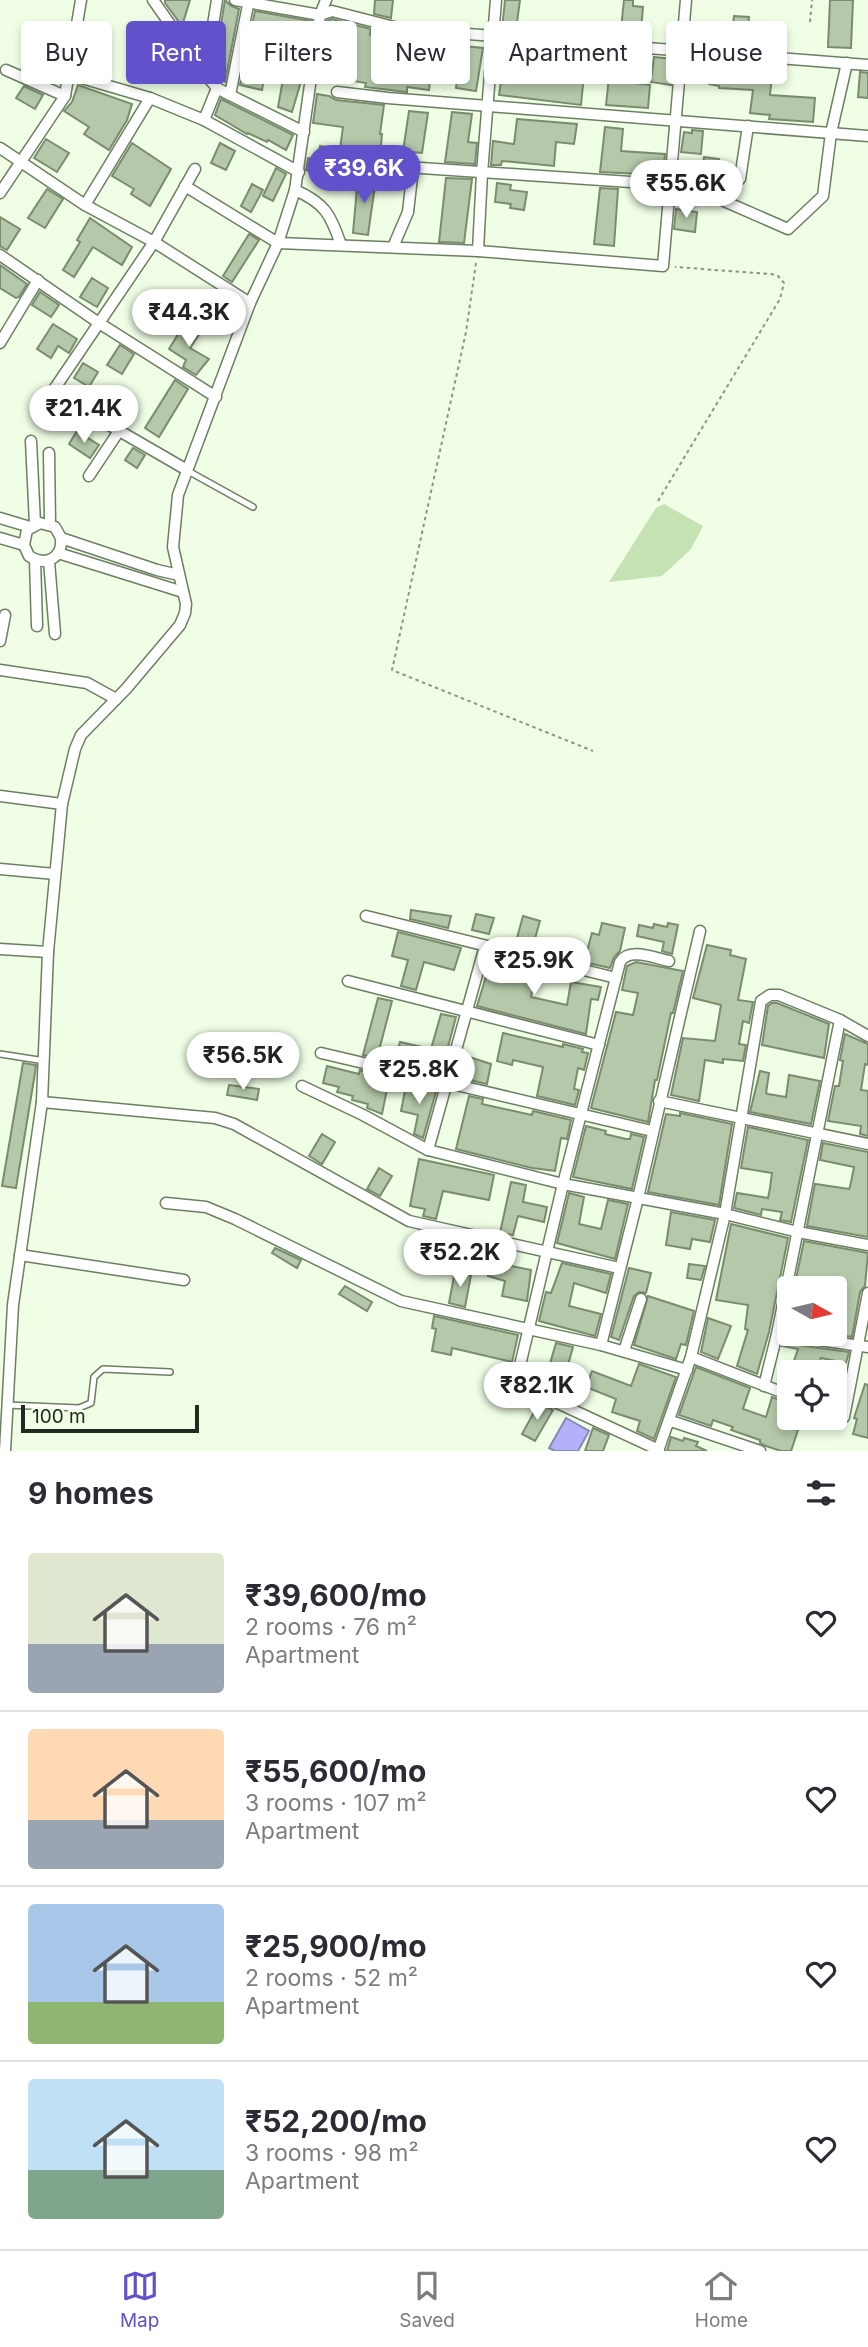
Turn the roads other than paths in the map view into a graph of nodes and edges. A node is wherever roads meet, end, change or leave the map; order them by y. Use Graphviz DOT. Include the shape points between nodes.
graph roads {
  1 [pos="81,0"];
  2 [pos="153,0"];
  3 [pos="216,0"];
  4 [pos="235,0"];
  5 [pos="326,0"];
  6 [pos="496,0"];
  7 [pos="686,0"];
  8 [pos="249,1"];
  9 [pos="320,15"];
  10 [pos="77,21"];
  11 [pos="168,21"];
  12 [pos="213,21"];
  13 [pos="494,21"];
  14 [pos="685,21"];
  15 [pos="484,36"];
  16 [pos="787,58"];
  17 [pos="847,63"];
  18 [pos="868,65"];
  19 [pos="6,69"];
  20 [pos="67,84"];
  21 [pos="102,84"];
  22 [pos="214,84"];
  23 [pos="489,84"];
  24 [pos="680,84"];
  25 [pos="217,88"];
  26 [pos="337,92"];
  27 [pos="230,95"];
  28 [pos="65,96"];
  29 [pos="150,98"];
  30 [pos="487,106"];
  31 [pos="676,119"];
  32 [pos="204,120"];
  33 [pos="748,125"];
  34 [pos="304,132"];
  35 [pos="831,133"];
  36 [pos="868,136"];
  37 [pos="0,148"];
  38 [pos="21,163"];
  39 [pos="362,164"];
  40 [pos="195,169"];
  41 [pos="413,169"];
  42 [pos="299,172"];
  43 [pos="482,173"];
  44 [pos="740,179"];
  45 [pos="670,185"];
  46 [pos="185,186"];
  47 [pos="720,188"];
  48 [pos="295,190"];
  49 [pos="0,193"];
  50 [pos="724,201"];
  51 [pos="85,205"];
  52 [pos="153,242"];
  53 [pos="278,243"];
  54 [pos="341,245"];
  55 [pos="393,247"];
  56 [pos="478,251"];
  57 [pos="0,256"];
  58 [pos="38,280"];
  59 [pos="250,303"];
  60 [pos="99,323"];
  61 [pos="0,343"];
  62 [pos="52,392"];
  63 [pos="216,397"];
  64 [pos="38,413"];
  65 [pos="120,431"];
  66 [pos="31,441"];
  67 [pos="49,453"];
  68 [pos="187,470"];
  69 [pos="89,476"];
  70 [pos="253,507"];
  71 [pos="0,518"];
  72 [pos="50,524"];
  73 [pos="33,526"];
  74 [pos="0,538"];
  75 [pos="61,538"];
  76 [pos="23,545"];
  77 [pos="58,553"];
  78 [pos="35,560"];
  79 [pos="49,561"];
  80 [pos="179,575"];
  81 [pos="183,592"];
  82 [pos="5,615"];
  83 [pos="37,626"];
  84 [pos="55,634"];
  85 [pos="0,640"];
  86 [pos="0,670"];
  87 [pos="116,699"];
  88 [pos="0,796"];
  89 [pos="62,804"];
  90 [pos="0,869"];
  91 [pos="55,874"];
  92 [pos="366,916"];
  93 [pos="700,930"];
  94 [pos="485,946"];
  95 [pos="0,949"];
  96 [pos="48,952"];
  97 [pos="669,961"];
  98 [pos="616,978"];
  99 [pos="348,981"];
  100 [pos="467,1012"];
  101 [pos="840,1020"];
  102 [pos="868,1036"];
  103 [pos="598,1045"];
  104 [pos="321,1053"];
  105 [pos="0,1054"];
  106 [pos="45,1061"];
  107 [pos="446,1083"];
  108 [pos="302,1086"];
  109 [pos="659,1101"];
  110 [pos="42,1102"];
  111 [pos="580,1115"];
  112 [pos="741,1119"];
  113 [pos="652,1131"];
  114 [pos="817,1134"];
  115 [pos="868,1144"];
  116 [pos="428,1150"];
  117 [pos="563,1184"];
  118 [pos="638,1198"];
  119 [pos="166,1203"];
  120 [pos="725,1214"];
  121 [pos="798,1232"];
  122 [pos="868,1245"];
  123 [pos="547,1251"];
  124 [pos="20,1255"];
  125 [pos="619,1268"];
  126 [pos="789,1276"];
  127 [pos="184,1280"];
  128 [pos="868,1293"];
  129 [pos="641,1299"];
  130 [pos="0,1305"];
  131 [pos="13,1305"];
  132 [pos="528,1329"];
  133 [pos="777,1334"];
  134 [pos="601,1345"];
  135 [pos="864,1346"];
  136 [pos="624,1351"];
  137 [pos="691,1357"];
  138 [pos="687,1370"];
  139 [pos="170,1372"];
  140 [pos="764,1385"];
  141 [pos="777,1390"];
  142 [pos="7,1405"];
  143 [pos="847,1406"];
  144 [pos="671,1421"];
  145 [pos="5,1451"];
  146 [pos="659,1451"];
  147 [pos="760,1451"];
  1 -- 10 [label="street"];
  2 -- 11 [label="street"];
  3 -- 12 [label="street"];
  4 -- 8 [label="street"];
  5 -- 9 [label="street"];
  6 -- 13 [label="street"];
  7 -- 14 [label="street"];
  8 -- 9 [label="street"];
  8 -- 27 [label="street"];
  9 -- 15 [label="street" via="332,11 402,29"];
  9 -- 34 [label="street"];
  16 -- 17 [label="street"];
  17 -- 18 [label="street"];
  17 -- 35 [label="street"];
  19 -- 28 [label="street"];
  20 -- 28 [label="street"];
  21 -- 29 [label="street"];
  22 -- 25 [label="street"];
  23 -- 30 [label="street"];
  24 -- 31 [label="street"];
  25 -- 27 [label="street"];
  25 -- 32 [label="street"];
  26 -- 30 [label="street"];
  27 -- 34 [label="street"];
  28 -- 38 [label="street"];
  29 -- 32 [label="street"];
  29 -- 51 [label="street"];
  30 -- 31 [label="street"];
  30 -- 43 [label="street"];
  31 -- 33 [label="street"];
  31 -- 45 [label="street"];
  32 -- 42 [label="street"];
  33 -- 35 [label="street"];
  33 -- 44 [label="street"];
  34 -- 42 [label="street"];
  35 -- 36 [label="street"];
  35 -- 50 [label="street" via="823,196 788,229"];
  37 -- 38 [label="street"];
  38 -- 49 [label="street"];
  38 -- 51 [label="street"];
  39 -- 41 [label="street"];
  40 -- 46 [label="street"];
  41 -- 43 [label="street"];
  41 -- 55 [label="street" via="408,212"];
  42 -- 48 [label="street"];
  43 -- 45 [label="street"];
  43 -- 56 [label="street"];
  45 -- 47 [label="street"];
  45 -- 56 [label="street" via="663,266"];
  46 -- 52 [label="street"];
  46 -- 53 [label="street"];
  48 -- 53 [label="street"];
  48 -- 54 [label="street" via="315,199 331,216"];
  51 -- 52 [label="street"];
  52 -- 59 [label="street"];
  52 -- 60 [label="street"];
  53 -- 54 [label="street"];
  53 -- 59 [label="street"];
  54 -- 55 [label="street"];
  55 -- 56 [label="street"];
  57 -- 58 [label="street"];
  58 -- 60 [label="street"];
  58 -- 61 [label="street"];
  59 -- 63 [label="street"];
  60 -- 62 [label="street"];
  60 -- 63 [label="street"];
  62 -- 64 [label="street"];
  62 -- 65 [label="street"];
  63 -- 68 [label="street"];
  65 -- 68 [label="street"];
  65 -- 69 [label="street"];
  66 -- 73 [label="street"];
  67 -- 72 [label="street"];
  68 -- 70 [label="lane"];
  68 -- 80 [label="street" via="173,528"];
  71 -- 73 [label="street"];
  72 -- 73 [label="street"];
  72 -- 75 [label="street"];
  73 -- 76 [label="street"];
  74 -- 76 [label="street"];
  75 -- 77 [label="street"];
  75 -- 80 [label="street"];
  76 -- 78 [label="street"];
  77 -- 79 [label="street"];
  77 -- 81 [label="street"];
  78 -- 79 [label="street"];
  78 -- 83 [label="street"];
  79 -- 84 [label="street"];
  80 -- 81 [label="street"];
  81 -- 87 [label="street" via="186,604 180,625"];
  82 -- 85 [label="street"];
  86 -- 87 [label="street" via="87,683"];
  87 -- 89 [label="street" via="81,735"];
  88 -- 89 [label="street"];
  89 -- 91 [label="street"];
  90 -- 91 [label="street"];
  91 -- 96 [label="street"];
  92 -- 94 [label="street"];
  93 -- 109 [label="street"];
  94 -- 98 [label="street"];
  94 -- 100 [label="street"];
  95 -- 96 [label="street"];
  96 -- 106 [label="street"];
  97 -- 98 [label="street" via="626,954"];
  98 -- 103 [label="street"];
  99 -- 100 [label="street"];
  100 -- 103 [label="street"];
  100 -- 107 [label="street"];
  101 -- 102 [label="street"];
  101 -- 112 [label="street" via="779,995 765,997"];
  101 -- 114 [label="street"];
  103 -- 111 [label="street"];
  104 -- 107 [label="street"];
  105 -- 106 [label="lane"];
  106 -- 110 [label="street"];
  107 -- 111 [label="street"];
  107 -- 116 [label="street"];
  108 -- 116 [label="street"];
  109 -- 112 [label="street"];
  109 -- 113 [label="street"];
  110 -- 123 [label="street" via="215,1118 234,1124 409,1221"];
  110 -- 124 [label="street"];
  111 -- 113 [label="street"];
  111 -- 117 [label="street"];
  112 -- 114 [label="street"];
  112 -- 120 [label="street"];
  113 -- 118 [label="street"];
  114 -- 115 [label="street"];
  114 -- 121 [label="street"];
  116 -- 117 [label="street"];
  117 -- 118 [label="street"];
  117 -- 123 [label="street"];
  118 -- 120 [label="street"];
  118 -- 125 [label="street"];
  119 -- 132 [label="street" via="206,1207 235,1219 401,1301"];
  120 -- 121 [label="street"];
  120 -- 137 [label="street"];
  121 -- 122 [label="street"];
  121 -- 126 [label="street"];
  123 -- 125 [label="street"];
  123 -- 132 [label="street"];
  124 -- 127 [label="street"];
  124 -- 131 [label="street"];
  125 -- 134 [label="street"];
  128 -- 135 [label="street"];
  129 -- 136 [label="street"];
  130 -- 131 [label="street"];
  131 -- 142 [label="street"];
  132 -- 134 [label="street"];
  132 -- 146 [label="street" via="517,1378 521,1386"];
  133 -- 140 [label="street"];
  134 -- 136 [label="street"];
  135 -- 143 [label="street"];
  136 -- 138 [label="street"];
  137 -- 138 [label="street"];
  137 -- 140 [label="street"];
  138 -- 144 [label="street"];
  139 -- 142 [label="lane" via="103,1369 94,1377 91,1403 79,1408"];
  140 -- 141 [label="street"];
  142 -- 145 [label="street"];
  144 -- 146 [label="street"];
  144 -- 147 [label="street"];
}
